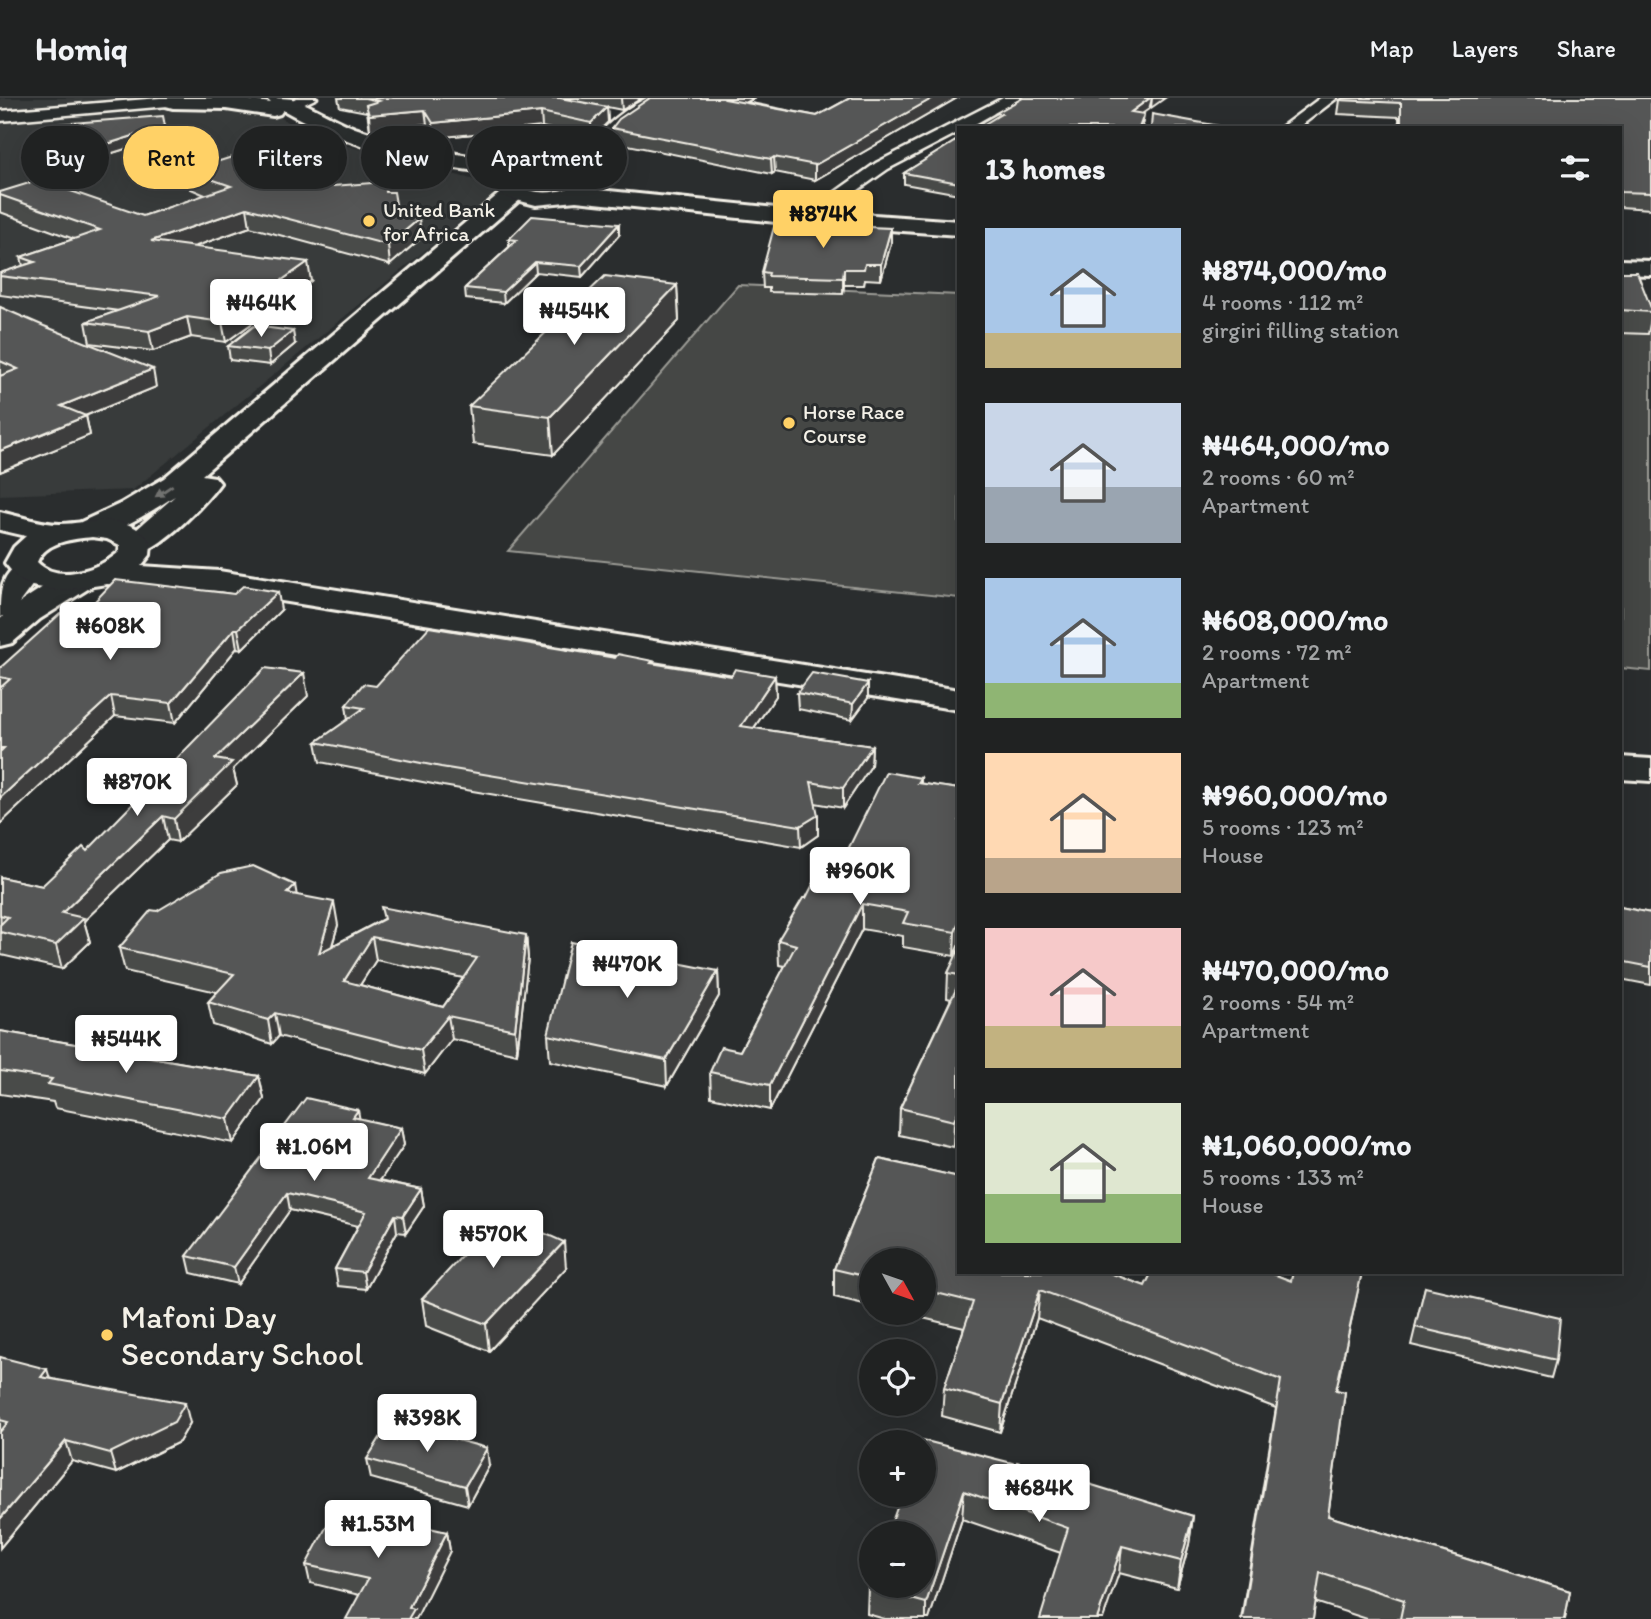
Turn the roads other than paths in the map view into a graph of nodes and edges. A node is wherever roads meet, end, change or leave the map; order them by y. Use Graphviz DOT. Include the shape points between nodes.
graph roads {
  1 [pos="213,98"];
  2 [pos="659,98"];
  3 [pos="1014,98"];
  4 [pos="1330,98"];
  5 [pos="181,100"];
  6 [pos="281,102"];
  7 [pos="599,113"];
  8 [pos="0,116"];
  9 [pos="624,118"];
  10 [pos="614,126"];
  11 [pos="959,126"];
  12 [pos="1291,126"];
  13 [pos="957,127"];
  14 [pos="467,162"];
  15 [pos="467,175"];
  16 [pos="627,188"];
  17 [pos="508,189"];
  18 [pos="516,189"];
  19 [pos="567,189"];
  20 [pos="618,189"];
  21 [pos="545,198"];
  22 [pos="818,210"];
  23 [pos="957,219"];
  24 [pos="957,228"];
  25 [pos="1622,258"];
  26 [pos="1651,259"];
  27 [pos="1622,267"];
  28 [pos="1651,268"];
  29 [pos="0,521"];
  30 [pos="92,528"];
  31 [pos="60,533"];
  32 [pos="136,546"];
  33 [pos="16,565"];
  34 [pos="93,577"];
  35 [pos="0,607"];
  36 [pos="447,608"];
  37 [pos="0,636"];
  38 [pos="957,683"];
  39 [pos="957,700"];
  40 [pos="1622,750"];
  41 [pos="1651,752"];
  42 [pos="1622,768"];
  43 [pos="1651,770"];
  1 -- 5 [label="street"];
  2 -- 9 [label="street"];
  3 -- 11 [label="street"];
  4 -- 12 [label="street"];
  5 -- 6 [label="main road"];
  5 -- 8 [label="street"];
  6 -- 14 [label="main road" via="319,121 410,151"];
  6 -- 15 [label="main road" via="304,126"];
  7 -- 9 [label="street"];
  9 -- 10 [label="street"];
  13 -- 22 [label="street" via="881,166"];
  16 -- 22 [label="main road"];
  17 -- 30 [label="main road, one-way" via="174,484"];
  18 -- 21 [label="main road"];
  19 -- 21 [label="main road"];
  20 -- 24 [label="main road" via="776,215"];
  21 -- 32 [label="main road" via="520,209 334,365"];
  22 -- 23 [label="main road"];
  25 -- 26 [label="main road"];
  27 -- 28 [label="main road"];
  29 -- 31 [label="main road"];
  30 -- 31 [label="main road"];
  30 -- 32 [label="main road" via="127,535"];
  31 -- 33 [label="main road" via="30,546"];
  32 -- 34 [label="main road" via="130,560"];
  32 -- 36 [label="main road"];
  33 -- 34 [label="main road" via="39,579"];
  33 -- 35 [label="main road"];
  34 -- 36 [label="main road" via="208,579"];
  34 -- 37 [label="main road" via="28,612"];
  36 -- 38 [label="main road"];
  36 -- 39 [label="main road"];
  40 -- 41 [label="main road"];
  42 -- 43 [label="main road"];
}
